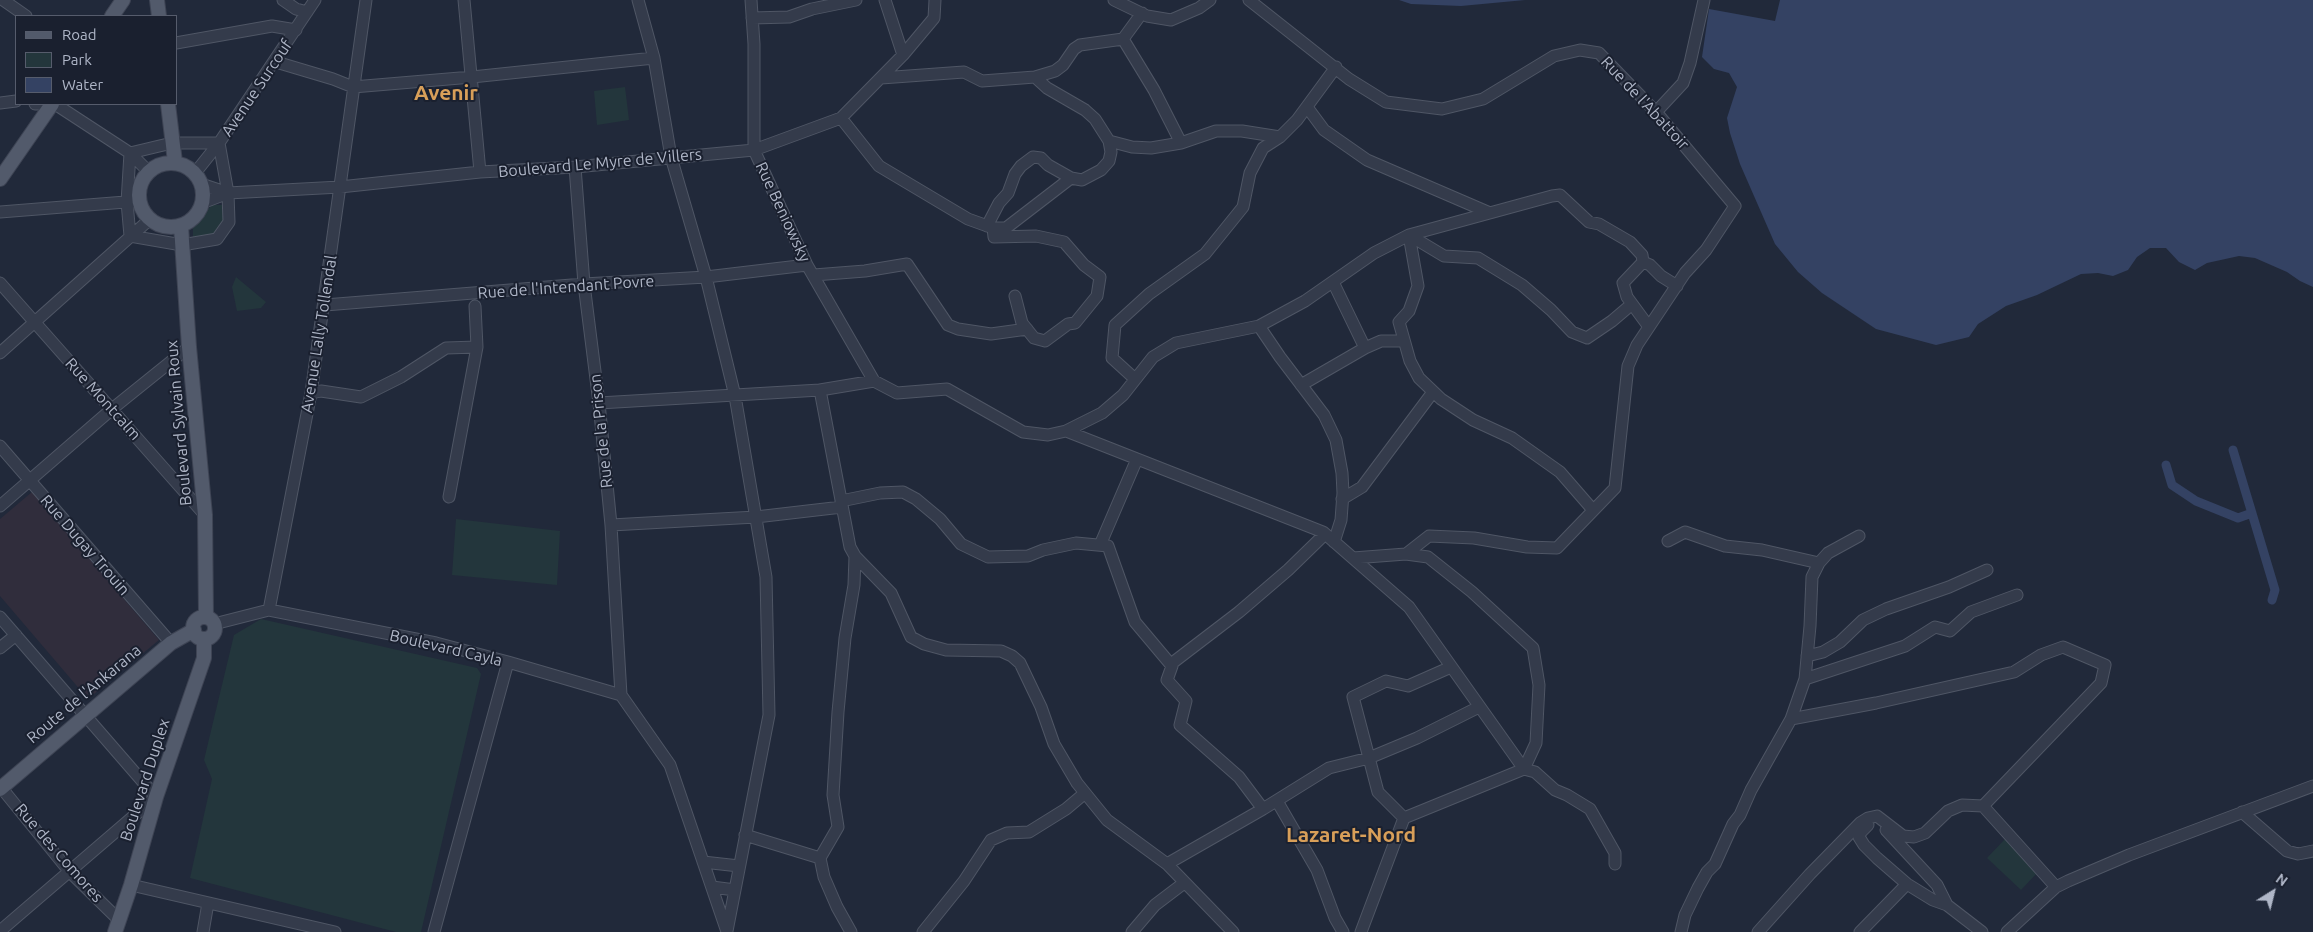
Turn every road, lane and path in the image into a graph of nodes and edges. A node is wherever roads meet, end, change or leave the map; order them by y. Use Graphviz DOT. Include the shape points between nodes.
graph roads {
  1 [pos="3,0"];
  2 [pos="123,0"];
  3 [pos="157,0"];
  4 [pos="283,0"];
  5 [pos="315,0"];
  6 [pos="366,0"];
  7 [pos="464,0"];
  8 [pos="638,0"];
  9 [pos="751,0"];
  10 [pos="856,0"];
  11 [pos="885,0"];
  12 [pos="935,0"];
  13 [pos="1114,0"];
  14 [pos="1210,0"];
  15 [pos="1248,0"];
  16 [pos="1704,0"];
  17 [pos="307,12"];
  18 [pos="1142,13"];
  19 [pos="25,15"];
  20 [pos="113,15"];
  21 [pos="159,15"];
  22 [pos="752,18"];
  23 [pos="296,30"];
  24 [pos="1123,38"];
  25 [pos="178,44"];
  26 [pos="903,55"];
  27 [pos="654,58"];
  28 [pos="276,62"];
  29 [pos="1336,67"];
  30 [pos="472,77"];
  31 [pos="1035,77"];
  32 [pos="881,78"];
  33 [pos="352,87"];
  34 [pos="15,102"];
  35 [pos="0,103"];
  36 [pos="52,105"];
  37 [pos="55,105"];
  38 [pos="168,105"];
  39 [pos="1307,107"];
  40 [pos="1656,112"];
  41 [pos="842,118"];
  42 [pos="1280,137"];
  43 [pos="1109,141"];
  44 [pos="172,142"];
  45 [pos="219,143"];
  46 [pos="1181,143"];
  47 [pos="754,150"];
  48 [pos="130,153"];
  49 [pos="670,157"];
  50 [pos="174,162"];
  51 [pos="575,166"];
  52 [pos="148,171"];
  53 [pos="480,172"];
  54 [pos="198,178"];
  55 [pos="1071,178"];
  56 [pos="0,179"];
  57 [pos="340,187"];
  58 [pos="228,193"];
  59 [pos="133,201"];
  60 [pos="202,203"];
  61 [pos="0,212"];
  62 [pos="1490,213"];
  63 [pos="149,220"];
  64 [pos="181,226"];
  65 [pos="990,227"];
  66 [pos="1409,235"];
  67 [pos="130,236"];
  68 [pos="182,244"];
  69 [pos="1643,262"];
  70 [pos="807,265"];
  71 [pos="814,275"];
  72 [pos="706,277"];
  73 [pos="1333,282"];
  74 [pos="0,283"];
  75 [pos="584,284"];
  76 [pos="1677,286"];
  77 [pos="1015,296"];
  78 [pos="1632,304"];
  79 [pos="325,305"];
  80 [pos="475,306"];
  81 [pos="34,323"];
  82 [pos="1259,326"];
  83 [pos="1649,327"];
  84 [pos="1027,330"];
  85 [pos="1403,340"];
  86 [pos="189,346"];
  87 [pos="477,347"];
  88 [pos="1365,348"];
  89 [pos="0,353"];
  90 [pos="1136,378"];
  91 [pos="874,382"];
  92 [pos="1301,385"];
  93 [pos="820,390"];
  94 [pos="1433,392"];
  95 [pos="311,393"];
  96 [pos="735,396"];
  97 [pos="599,403"];
  98 [pos="112,409"];
  99 [pos="1066,431"];
  100 [pos="0,446"];
  101 [pos="1137,459"];
  102 [pos="29,481"];
  103 [pos="449,497"];
  104 [pos="1342,499"];
  105 [pos="842,504"];
  106 [pos="0,506"];
  107 [pos="1593,510"];
  108 [pos="205,516"];
  109 [pos="756,517"];
  110 [pos="611,525"];
  111 [pos="1325,534"];
  112 [pos="1859,536"];
  113 [pos="1668,541"];
  114 [pos="1334,542"];
  115 [pos="1100,545"];
  116 [pos="1406,554"];
  117 [pos="855,556"];
  118 [pos="1353,558"];
  119 [pos="1818,564"];
  120 [pos="1987,570"];
  121 [pos="2017,595"];
  122 [pos="269,610"];
  123 [pos="0,617"];
  124 [pos="210,620"];
  125 [pos="199,634"];
  126 [pos="16,635"];
  127 [pos="171,642"];
  128 [pos="0,648"];
  129 [pos="1808,656"];
  130 [pos="508,662"];
  131 [pos="1171,664"];
  132 [pos="1451,667"];
  133 [pos="1805,679"];
  134 [pos="621,695"];
  135 [pos="1479,707"];
  136 [pos="84,715"];
  137 [pos="1791,719"];
  138 [pos="1368,758"];
  139 [pos="1524,769"];
  140 [pos="2313,786"];
  141 [pos="0,788"];
  142 [pos="1085,793"];
  143 [pos="156,797"];
  144 [pos="1277,801"];
  145 [pos="1983,806"];
  146 [pos="1263,809"];
  147 [pos="2242,812"];
  148 [pos="1404,818"];
  149 [pos="745,835"];
  150 [pos="2313,851"];
  151 [pos="820,858"];
  152 [pos="703,862"];
  153 [pos="1167,864"];
  154 [pos="1615,864"];
  155 [pos="739,866"];
  156 [pos="69,871"];
  157 [pos="1184,883"];
  158 [pos="1907,884"];
  159 [pos="131,885"];
  160 [pos="2056,887"];
  161 [pos="712,888"];
  162 [pos="734,890"];
  163 [pos="208,903"];
  164 [pos="1947,904"];
  165 [pos="117,926"];
  166 [pos="286,926"];
  167 [pos="0,931"];
  168 [pos="203,932"];
  169 [pos="335,932"];
  170 [pos="434,932"];
  171 [pos="727,932"];
  172 [pos="851,932"];
  173 [pos="923,932"];
  174 [pos="1132,932"];
  175 [pos="1233,932"];
  176 [pos="1343,932"];
  177 [pos="1361,932"];
  178 [pos="1681,932"];
  179 [pos="1758,932"];
  180 [pos="1860,932"];
  181 [pos="1982,932"];
  182 [pos="2007,932"];
  1 -- 19 [label="street"];
  2 -- 20 [label="main road"];
  3 -- 21 [label="main road"];
  4 -- 17 [label="street"];
  5 -- 17 [label="street, Avenue Surcouf"];
  6 -- 33 [label="street, Avenue Lally Tollendal"];
  7 -- 30 [label="street"];
  8 -- 27 [label="street"];
  9 -- 22 [label="street, Rue Beniowsky"];
  10 -- 22 [label="street" via="789,17"];
  11 -- 26 [label="street"];
  12 -- 26 [label="street, Boulevard Le Myre de Villers" via="934,18"];
  13 -- 18 [label="street"];
  14 -- 18 [label="street" via="1171,20"];
  15 -- 29 [label="street, Rue de l'Abattoir"];
  16 -- 40 [label="street" via="1683,83"];
  17 -- 23 [label="street, Avenue Surcouf"];
  18 -- 24 [label="street"];
  22 -- 47 [label="street, Rue Beniowsky"];
  23 -- 25 [label="street" via="272,26"];
  23 -- 28 [label="street, Avenue Surcouf"];
  24 -- 31 [label="street" via="1080,45 1055,71"];
  24 -- 46 [label="street"];
  26 -- 32 [label="street, Boulevard Le Myre de Villers"];
  27 -- 30 [label="street"];
  27 -- 49 [label="street"];
  28 -- 33 [label="street" via="333,78"];
  28 -- 45 [label="street, Avenue Surcouf"];
  29 -- 39 [label="street"];
  29 -- 40 [label="street, Rue de l'Abattoir" via="1386,102 1442,109 1483,99 1554,56 1580,50 1599,53"];
  30 -- 33 [label="street"];
  30 -- 53 [label="street"];
  31 -- 32 [label="street" via="982,80 964,72"];
  31 -- 43 [label="street" via="1047,88 1085,110"];
  32 -- 41 [label="street, Boulevard Le Myre de Villers"];
  33 -- 57 [label="street, Avenue Lally Tollendal"];
  34 -- 35 [label="street"];
  36 -- 56 [label="main road"];
  37 -- 48 [label="street"];
  38 -- 44 [label="main road"];
  39 -- 42 [label="street"];
  39 -- 62 [label="street" via="1324,130 1367,160"];
  40 -- 76 [label="street, Rue de l'Abattoir" via="1735,206"];
  41 -- 47 [label="street, Boulevard Le Myre de Villers"];
  41 -- 65 [label="street" via="879,166 968,219"];
  42 -- 46 [label="street" via="1216,131"];
  42 -- 90 [label="street" via="1263,148 1250,173 1243,207 1205,254 1149,294 1115,325 1112,358"];
  43 -- 46 [label="street" via="1151,148"];
  43 -- 55 [label="street" via="1109,161 1101,170 1082,180"];
  44 -- 45 [label="street"];
  44 -- 48 [label="street"];
  44 -- 50 [label="main road"];
  45 -- 54 [label="street, Avenue Surcouf"];
  45 -- 58 [label="street"];
  47 -- 49 [label="street, Boulevard Le Myre de Villers"];
  47 -- 70 [label="street, Rue Beniowsky"];
  48 -- 52 [label="street"];
  48 -- 59 [label="street"];
  49 -- 51 [label="street, Boulevard Le Myre de Villers"];
  49 -- 72 [label="street"];
  50 -- 52 [label="main road" via="160,164"];
  50 -- 54 [label="main road" via="186,166"];
  51 -- 53 [label="street, Boulevard Le Myre de Villers"];
  51 -- 75 [label="street, Rue de la Prison"];
  52 -- 59 [label="main road"];
  53 -- 57 [label="street, Boulevard Le Myre de Villers"];
  54 -- 58 [label="street, Boulevard Le Myre de Villers"];
  54 -- 60 [label="main road"];
  55 -- 65 [label="street" via="1006,228"];
  55 -- 65 [label="street" via="1041,158 1033,157 1015,174"];
  57 -- 58 [label="street, Boulevard Le Myre de Villers"];
  57 -- 79 [label="street, Avenue Lally Tollendal"];
  58 -- 60 [label="street"];
  58 -- 68 [label="street" via="229,222 217,239"];
  59 -- 61 [label="street"];
  59 -- 63 [label="main road"];
  59 -- 67 [label="street"];
  60 -- 64 [label="main road" via="191,221"];
  62 -- 66 [label="street"];
  62 -- 69 [label="street" via="1560,195 1589,222 1599,224 1630,242 1642,255"];
  63 -- 64 [label="main road" via="158,226"];
  63 -- 67 [label="street"];
  64 -- 68 [label="main road, Boulevard Sylvain Roux"];
  65 -- 84 [label="street" via="994,237 1036,236 1064,242 1084,265 1100,277 1098,296 1075,323 1068,324 1045,341 1034,338"];
  66 -- 73 [label="street" via="1374,253"];
  66 -- 78 [label="street" via="1444,256 1478,258 1522,285 1572,332 1588,338"];
  66 -- 85 [label="street" via="1418,286 1410,311 1399,322"];
  67 -- 68 [label="street"];
  67 -- 81 [label="street"];
  68 -- 86 [label="main road, Boulevard Sylvain Roux"];
  69 -- 76 [label="street"];
  69 -- 78 [label="street" via="1623,283"];
  70 -- 71 [label="street, Rue Beniowsky"];
  70 -- 72 [label="street, Rue de l'Intendant Povre"];
  71 -- 84 [label="street" via="907,264 948,325 958,330 991,334"];
  71 -- 91 [label="street, Rue Beniowsky"];
  72 -- 75 [label="street, Rue de l'Intendant Povre"];
  72 -- 96 [label="street"];
  73 -- 82 [label="street"];
  73 -- 88 [label="street"];
  74 -- 81 [label="street, Rue Montcalm"];
  75 -- 79 [label="street, Rue de l'Intendant Povre"];
  75 -- 97 [label="street, Rue de la Prison"];
  76 -- 83 [label="street"];
  77 -- 84 [label="street"];
  78 -- 83 [label="street"];
  79 -- 95 [label="street, Avenue Lally Tollendal"];
  80 -- 87 [label="street"];
  81 -- 89 [label="street"];
  81 -- 98 [label="street, Rue Montcalm"];
  82 -- 90 [label="street" via="1176,343 1153,357"];
  82 -- 92 [label="street"];
  83 -- 107 [label="street" via="1628,366 1615,488"];
  85 -- 88 [label="street" via="1381,341"];
  85 -- 94 [label="street" via="1419,378"];
  86 -- 98 [label="street"];
  86 -- 108 [label="main road, Boulevard Sylvain Roux"];
  87 -- 95 [label="street" via="446,348 401,377 361,397"];
  87 -- 103 [label="street"];
  88 -- 92 [label="street"];
  90 -- 99 [label="street" via="1123,395 1102,413"];
  91 -- 93 [label="street"];
  91 -- 99 [label="street" via="897,393 947,389 1023,432 1048,435"];
  92 -- 104 [label="street" via="1324,415 1336,440 1342,473"];
  93 -- 96 [label="street"];
  93 -- 105 [label="street"];
  94 -- 104 [label="street" via="1362,487"];
  94 -- 107 [label="street" via="1473,420 1512,438 1560,472"];
  95 -- 122 [label="street, Avenue Lally Tollendal"];
  96 -- 97 [label="street"];
  96 -- 109 [label="street"];
  97 -- 110 [label="street, Rue de la Prison"];
  98 -- 102 [label="street"];
  98 -- 108 [label="street, Rue Montcalm"];
  99 -- 101 [label="street"];
  100 -- 102 [label="street, Rue Dugay Trouin"];
  101 -- 111 [label="street"];
  101 -- 115 [label="street"];
  102 -- 106 [label="street"];
  102 -- 127 [label="street, Rue Dugay Trouin"];
  104 -- 114 [label="street" via="1341,520"];
  105 -- 109 [label="street"];
  105 -- 115 [label="street" via="880,493 903,492 940,519 961,544 988,557 1028,556 1076,543"];
  105 -- 117 [label="street" via="850,547"];
  107 -- 116 [label="street" via="1557,548 1429,536"];
  108 -- 124 [label="main road, Boulevard Sylvain Roux"];
  109 -- 110 [label="street"];
  109 -- 149 [label="street" via="766,577 769,715"];
  110 -- 134 [label="street, Rue de la Prison"];
  111 -- 114 [label="street"];
  111 -- 131 [label="street" via="1246,606"];
  112 -- 119 [label="street" via="1828,553"];
  113 -- 119 [label="street" via="1685,532 1725,546 1762,550"];
  114 -- 118 [label="street"];
  115 -- 131 [label="street" via="1108,546 1134,622"];
  116 -- 118 [label="street"];
  116 -- 139 [label="street" via="1428,557 1534,648 1539,685 1536,743"];
  117 -- 142 [label="street" via="891,593 912,637 946,650 1001,651 1020,663 1054,744"];
  117 -- 151 [label="street" via="838,712 834,795 838,827"];
  118 -- 132 [label="street" via="1409,608"];
  119 -- 129 [label="street" via="1812,577"];
  120 -- 129 [label="street" via="1863,620 1840,642"];
  121 -- 133 [label="street" via="1971,612 1950,631 1935,627 1905,646"];
  122 -- 124 [label="street"];
  122 -- 130 [label="street, Boulevard Cayla"];
  123 -- 126 [label="street"];
  124 -- 125 [label="main road, Route de l'Ankarana" via="197,620"];
  125 -- 127 [label="main road, Route de l'Ankarana"];
  125 -- 143 [label="main road, Boulevard Duplex" via="204,658"];
  126 -- 128 [label="street"];
  126 -- 136 [label="street"];
  127 -- 136 [label="main road, Route de l'Ankarana"];
  129 -- 133 [label="street"];
  130 -- 134 [label="street, Boulevard Cayla"];
  130 -- 170 [label="street"];
  131 -- 146 [label="street" via="1167,680 1186,701 1180,725 1239,777"];
  132 -- 135 [label="street"];
  132 -- 138 [label="street" via="1408,686 1386,681 1353,697"];
  133 -- 137 [label="street"];
  134 -- 152 [label="street" via="670,765"];
  135 -- 138 [label="street"];
  135 -- 139 [label="street"];
  136 -- 141 [label="main road, Route de l'Ankarana"];
  136 -- 143 [label="street"];
  137 -- 145 [label="street" via="2014,672 2063,646 2105,665 2101,683"];
  137 -- 178 [label="street" via="1733,824 1715,864 1698,888"];
  138 -- 144 [label="street" via="1329,768"];
  138 -- 148 [label="street" via="1378,792"];
  139 -- 148 [label="street"];
  139 -- 154 [label="street" via="1535,772 1555,790 1590,809 1615,853"];
  140 -- 147 [label="street"];
  141 -- 156 [label="street, Rue des Comores"];
  142 -- 153 [label="street" via="1107,820"];
  142 -- 173 [label="street" via="1029,832 1007,833 991,840 964,881"];
  143 -- 156 [label="street"];
  143 -- 159 [label="main road, Boulevard Duplex"];
  144 -- 146 [label="street"];
  144 -- 176 [label="street" via="1317,870"];
  145 -- 160 [label="street"];
  145 -- 179 [label="street" via="1962,805 1948,811 1925,833 1914,837 1903,836 1876,816 1868,818 1810,874"];
  146 -- 153 [label="street"];
  147 -- 150 [label="street" via="2287,851 2298,854"];
  147 -- 160 [label="street"];
  148 -- 177 [label="street"];
  149 -- 151 [label="street"];
  149 -- 155 [label="street"];
  151 -- 172 [label="street" via="824,877"];
  152 -- 155 [label="street"];
  152 -- 161 [label="street"];
  153 -- 157 [label="street"];
  155 -- 162 [label="street"];
  156 -- 165 [label="street, Rue des Comores"];
  156 -- 167 [label="street"];
  157 -- 174 [label="street" via="1155,905"];
  157 -- 175 [label="street"];
  158 -- 164 [label="street" via="1933,900"];
  158 -- 164 [label="street" via="1864,845 1859,837 1866,825 1878,822 1938,885"];
  158 -- 180 [label="street"];
  159 -- 163 [label="street"];
  159 -- 165 [label="main road, Boulevard Duplex"];
  160 -- 182 [label="street"];
  161 -- 162 [label="street"];
  161 -- 171 [label="street"];
  162 -- 171 [label="street"];
  163 -- 166 [label="street"];
  163 -- 168 [label="street"];
  164 -- 181 [label="street"];
  166 -- 169 [label="street"];
}
